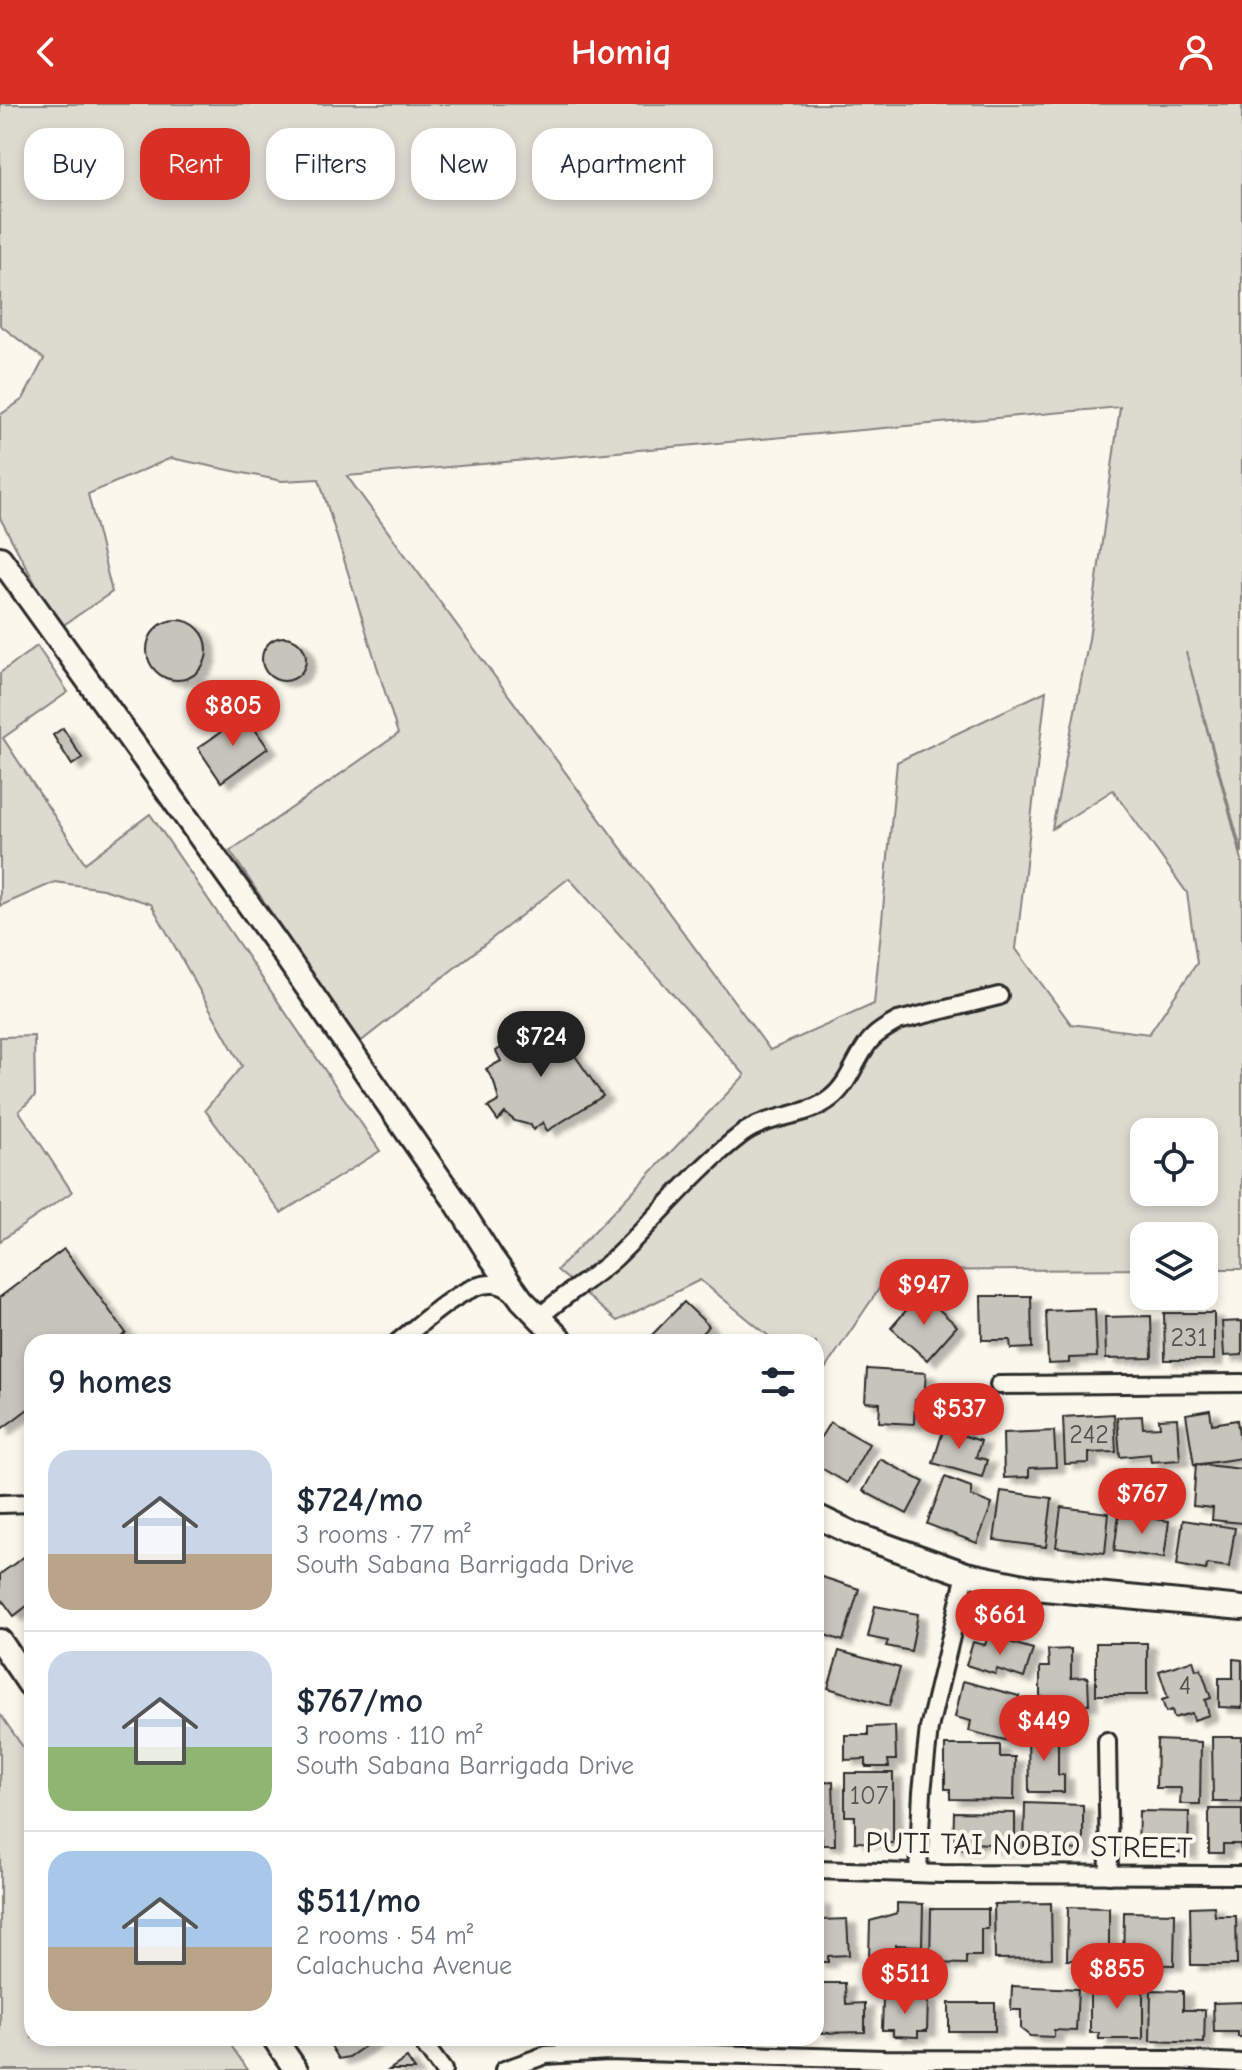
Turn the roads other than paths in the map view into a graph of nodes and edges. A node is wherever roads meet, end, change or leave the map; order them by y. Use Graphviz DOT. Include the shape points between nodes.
graph roads {
  1 [pos="0,558"];
  2 [pos="999,996"];
  3 [pos="522,1300"];
  4 [pos="539,1318"];
  5 [pos="408,1334"];
  6 [pos="555,1334"];
  7 [pos="1242,1383"];
  8 [pos="999,1385"];
  9 [pos="24,1503"];
  10 [pos="0,1504"];
  11 [pos="824,1520"];
  12 [pos="966,1574"];
  13 [pos="1242,1608"];
  14 [pos="0,1641"];
  15 [pos="8,1668"];
  16 [pos="24,1681"];
  17 [pos="1107,1741"];
  18 [pos="824,1870"];
  19 [pos="918,1872"];
  20 [pos="1109,1875"];
  21 [pos="1242,1875"];
  22 [pos="280,2046"];
  23 [pos="425,2046"];
  24 [pos="1242,2063"];
  25 [pos="296,2070"];
  26 [pos="443,2070"];
  27 [pos="504,2070"];
  1 -- 3 [label="main road"];
  2 -- 4 [label="street" via="883,1029 869,1041 836,1095 743,1134 615,1258"];
  3 -- 4 [label="main road"];
  3 -- 5 [label="street" via="503,1285 477,1286"];
  4 -- 6 [label="main road"];
  7 -- 8 [label="street"];
  9 -- 10 [label="street"];
  11 -- 12 [label="main road"];
  12 -- 13 [label="main road" via="1034,1588"];
  12 -- 19 [label="street" via="929,1728"];
  14 -- 15 [label="main road"];
  15 -- 16 [label="main road"];
  17 -- 20 [label="street"];
  18 -- 19 [label="street, PUTI TAI NOBIO STREET"];
  19 -- 20 [label="street, PUTI TAI NOBIO STREET"];
  20 -- 21 [label="street, PUTI TAI NOBIO STREET"];
  22 -- 25 [label="main road"];
  23 -- 26 [label="street"];
  24 -- 27 [label="street" via="598,2051 546,2055"];
}
